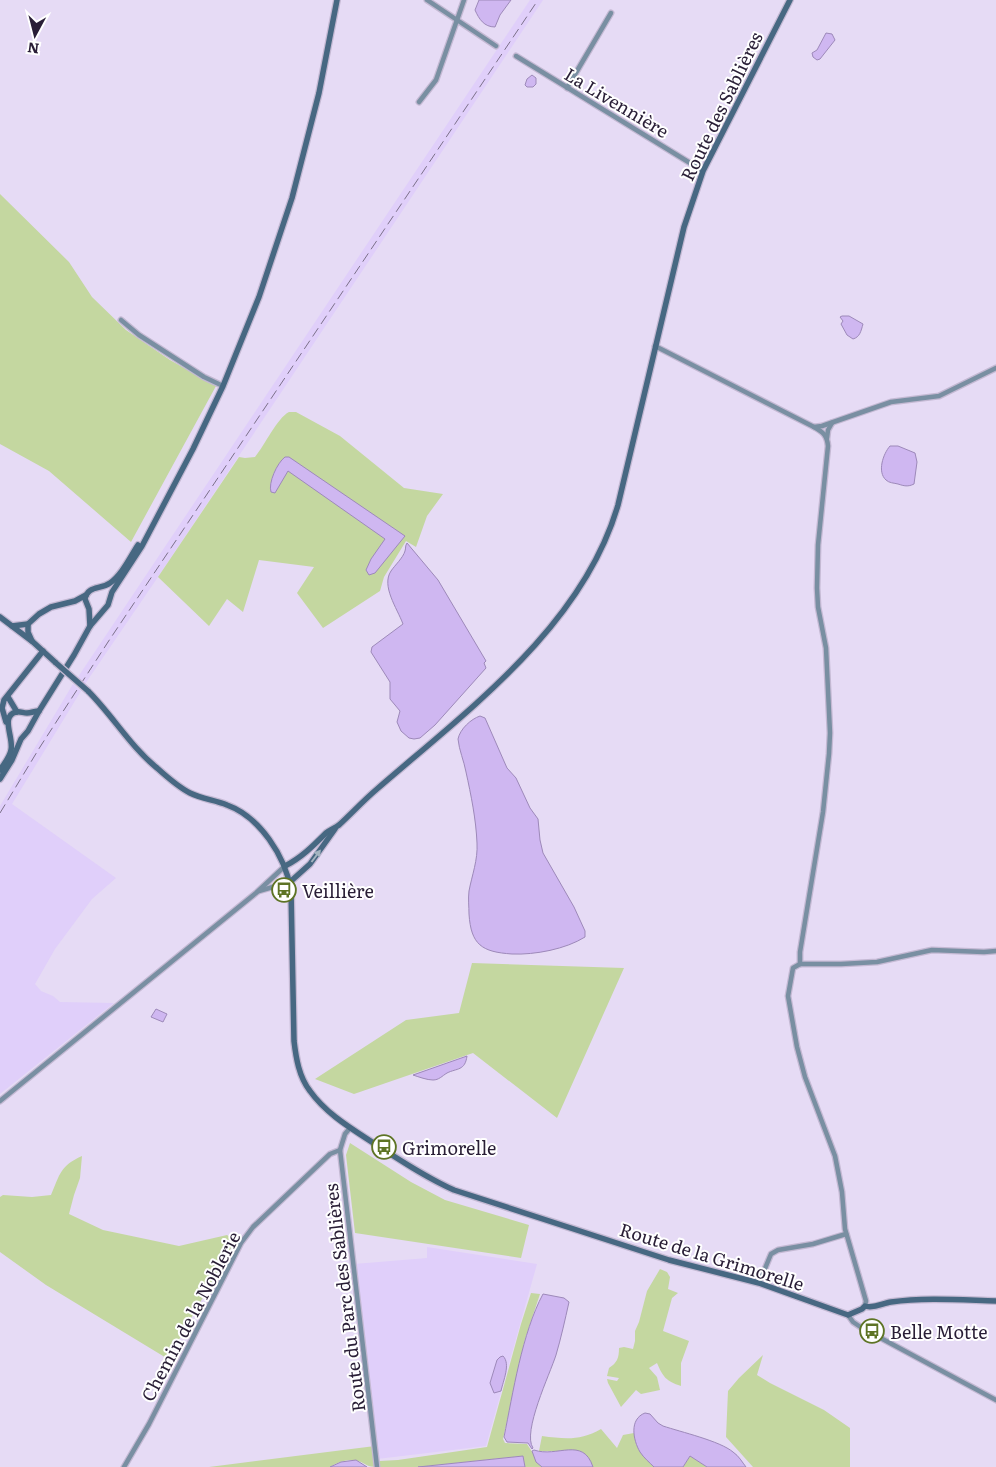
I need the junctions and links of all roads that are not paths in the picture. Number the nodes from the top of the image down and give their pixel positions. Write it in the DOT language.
graph roads {
  1 [pos="336,0"];
  2 [pos="426,0"];
  3 [pos="464,0"];
  4 [pos="790,0"];
  5 [pos="611,13"];
  6 [pos="457,21"];
  7 [pos="496,46"];
  8 [pos="516,56"];
  9 [pos="567,88"];
  10 [pos="419,102"];
  11 [pos="703,171"];
  12 [pos="121,320"];
  13 [pos="655,346"];
  14 [pos="996,368"];
  15 [pos="223,386"];
  16 [pos="832,423"];
  17 [pos="814,427"];
  18 [pos="828,438"];
  19 [pos="151,528"];
  20 [pos="99,588"];
  21 [pos="86,596"];
  22 [pos="109,598"];
  23 [pos="76,601"];
  24 [pos="88,607"];
  25 [pos="102,611"];
  26 [pos="0,617"];
  27 [pos="28,624"];
  28 [pos="12,626"];
  29 [pos="90,626"];
  30 [pos="32,642"];
  31 [pos="43,651"];
  32 [pos="8,697"];
  33 [pos="39,710"];
  34 [pos="17,712"];
  35 [pos="25,714"];
  36 [pos="6,722"];
  37 [pos="30,727"];
  38 [pos="10,733"];
  39 [pos="25,734"];
  40 [pos="0,770"];
  41 [pos="0,779"];
  42 [pos="338,825"];
  43 [pos="285,866"];
  44 [pos="290,882"];
  45 [pos="256,893"];
  46 [pos="996,951"];
  47 [pos="800,964"];
  48 [pos="0,1101"];
  49 [pos="350,1128"];
  50 [pos="340,1150"];
  51 [pos="846,1234"];
  52 [pos="759,1283"];
  53 [pos="996,1301"];
  54 [pos="865,1306"];
  55 [pos="848,1315"];
  56 [pos="996,1400"];
  57 [pos="124,1467"];
  58 [pos="378,1467"];
  1 -- 15 [label="street"];
  2 -- 6 [label="street"];
  3 -- 6 [label="street"];
  4 -- 11 [label="street, Route des Sablières"];
  5 -- 9 [label="street"];
  6 -- 7 [label="street"];
  6 -- 10 [label="street"];
  8 -- 9 [label="street, La Livennière"];
  9 -- 11 [label="street, La Livennière"];
  11 -- 13 [label="street, Route des Sablières"];
  12 -- 15 [label="street"];
  13 -- 17 [label="street"];
  13 -- 42 [label="street, Route des Sablières"];
  14 -- 16 [label="street"];
  15 -- 19 [label="street"];
  16 -- 17 [label="street"];
  16 -- 18 [label="street"];
  17 -- 18 [label="street"];
  18 -- 47 [label="street"];
  19 -- 20 [label="street"];
  19 -- 22 [label="street"];
  20 -- 21 [label="street"];
  20 -- 22 [label="street"];
  21 -- 23 [label="street"];
  21 -- 24 [label="street"];
  22 -- 25 [label="street"];
  23 -- 24 [label="street"];
  23 -- 27 [label="street"];
  24 -- 25 [label="street"];
  24 -- 29 [label="street"];
  25 -- 29 [label="street"];
  26 -- 28 [label="street, Route de la Grimorelle"];
  27 -- 28 [label="street"];
  27 -- 30 [label="street"];
  28 -- 30 [label="street, Route de la Grimorelle"];
  29 -- 33 [label="street"];
  30 -- 31 [label="street, Route de la Grimorelle"];
  31 -- 32 [label="street"];
  31 -- 43 [label="street, Route de la Grimorelle, bridge"];
  32 -- 34 [label="street"];
  32 -- 36 [label="street"];
  33 -- 35 [label="street"];
  33 -- 37 [label="street"];
  34 -- 35 [label="street"];
  34 -- 36 [label="street"];
  35 -- 37 [label="street"];
  36 -- 38 [label="street"];
  37 -- 39 [label="street"];
  38 -- 39 [label="street"];
  38 -- 40 [label="street"];
  39 -- 41 [label="street"];
  42 -- 43 [label="street"];
  44 -- 42 [label="street, one-way"];
  43 -- 44 [label="street, Route de la Grimorelle"];
  43 -- 45 [label="street"];
  44 -- 45 [label="street"];
  44 -- 49 [label="street, Route de la Grimorelle"];
  45 -- 48 [label="street"];
  46 -- 47 [label="street"];
  47 -- 51 [label="street"];
  49 -- 50 [label="street"];
  49 -- 52 [label="street, Route de la Grimorelle"];
  50 -- 57 [label="street, Chemin de la Noblerie"];
  50 -- 58 [label="street, Route du Parc des Sablières"];
  51 -- 52 [label="street"];
  51 -- 54 [label="street"];
  52 -- 55 [label="street, Route de la Grimorelle"];
  53 -- 54 [label="street"];
  54 -- 55 [label="street"];
  55 -- 56 [label="street"];
}
